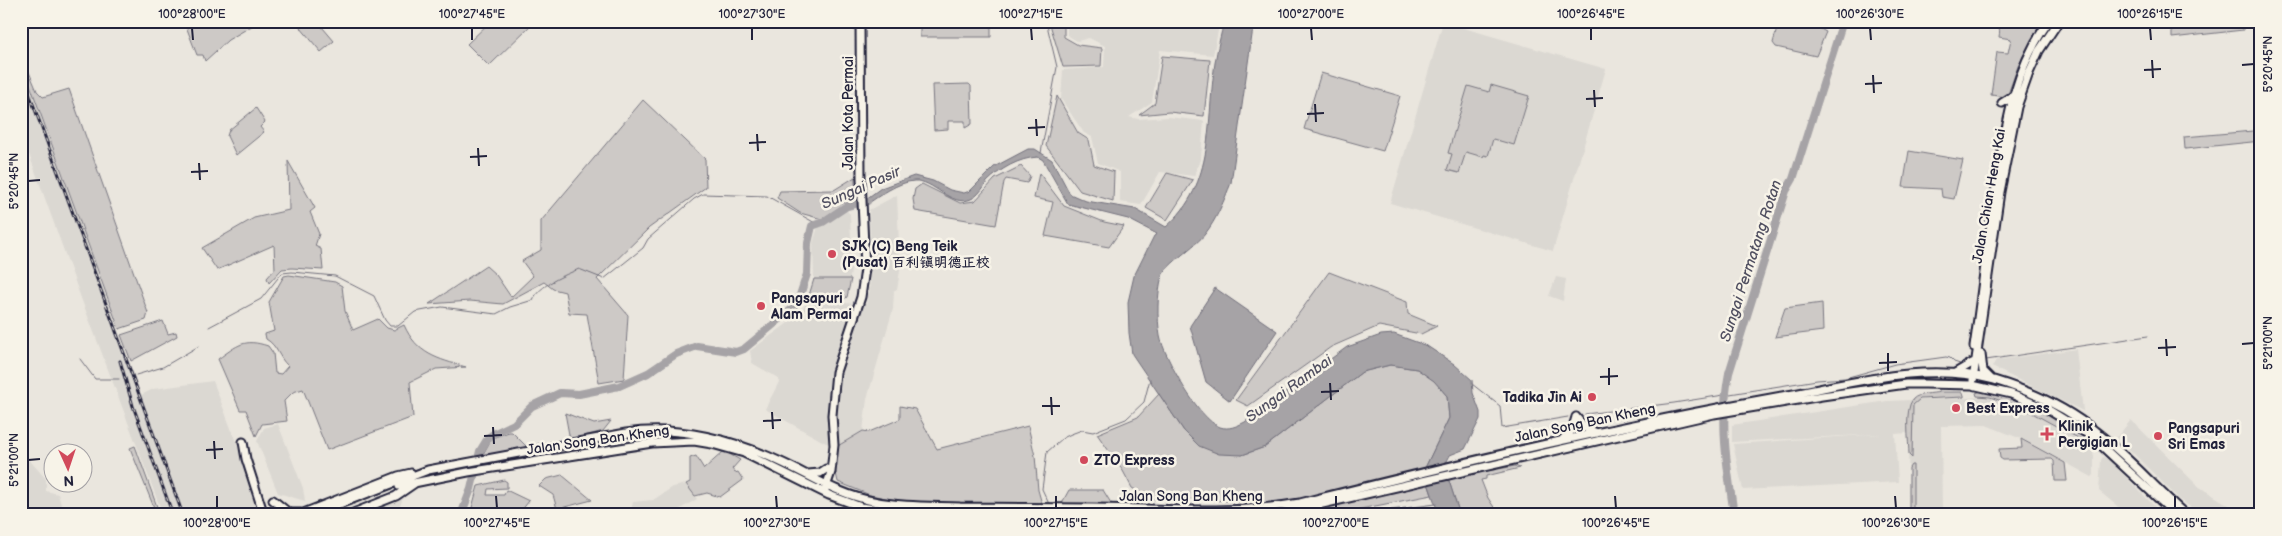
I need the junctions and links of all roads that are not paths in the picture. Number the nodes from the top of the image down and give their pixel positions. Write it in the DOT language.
graph roads {
  1 [pos="860,21"];
  2 [pos="2049,21"];
  3 [pos="2059,21"];
  4 [pos="2013,96"];
  5 [pos="2002,103"];
  6 [pos="2025,109"];
  7 [pos="2016,115"];
  8 [pos="1980,336"];
  9 [pos="1972,363"];
  10 [pos="1951,374"];
  11 [pos="1972,376"];
  12 [pos="1993,380"];
  13 [pos="1970,384"];
  14 [pos="1730,409"];
  15 [pos="1714,411"];
  16 [pos="1597,432"];
  17 [pos="626,433"];
  18 [pos="1561,440"];
  19 [pos="243,442"];
  20 [pos="572,455"];
  21 [pos="1459,469"];
  22 [pos="428,470"];
  23 [pos="829,471"];
  24 [pos="805,474"];
  25 [pos="1419,477"];
  26 [pos="419,480"];
  27 [pos="403,483"];
  28 [pos="823,488"];
  29 [pos="844,492"];
  30 [pos="273,500"];
  31 [pos="304,514"];
  32 [pos="264,515"];
  33 [pos="324,515"];
  34 [pos="348,515"];
  35 [pos="1048,515"];
  36 [pos="1275,515"];
  37 [pos="2176,515"];
  38 [pos="2186,515"];
  1 -- 23 [label="main road, Jalan Kota Permai"];
  2 -- 4 [label="main road, Jalan Chian Heng Kai"];
  3 -- 7 [label="main road, Jalan Chian Heng Kai"];
  4 -- 5 [label="main road"];
  4 -- 9 [label="main road, Jalan Chian Heng Kai"];
  6 -- 7 [label="main road"];
  7 -- 8 [label="main road, Jalan Chian Heng Kai"];
  8 -- 11 [label="main road, Jalan Chian Heng Kai"];
  8 -- 12 [label="main road"];
  9 -- 10 [label="main road"];
  9 -- 11 [label="main road, Jalan Chian Heng Kai"];
  10 -- 11 [label="main road, Jalan Song Ban Kheng"];
  10 -- 14 [label="main road, Jalan Song Ban Kheng"];
  11 -- 12 [label="main road, Jalan Song Ban Kheng"];
  11 -- 13 [label="main road, Jalan Chian Heng Kai"];
  12 -- 38 [label="main road, Jalan Song Ban Kheng"];
  13 -- 14 [label="main road, Jalan Song Ban Kheng"];
  13 -- 37 [label="main road, Jalan Song Ban Kheng"];
  14 -- 15 [label="main road, Jalan Song Ban Kheng"];
  15 -- 16 [label="main road, Jalan Song Ban Kheng"];
  15 -- 21 [label="main road, Jalan Song Ban Kheng"];
  16 -- 18 [label="main road, Jalan Song Ban Kheng"];
  16 -- 18 [label="main road"];
  17 -- 20 [label="main road"];
  17 -- 22 [label="main road, Jalan Song Ban Kheng"];
  17 -- 24 [label="main road, Jalan Song Ban Kheng"];
  18 -- 21 [label="main road, Jalan Song Ban Kheng"];
  19 -- 32 [label="main road"];
  20 -- 26 [label="main road, Jalan Song Ban Kheng"];
  20 -- 28 [label="main road, Jalan Song Ban Kheng"];
  21 -- 25 [label="main road, Jalan Song Ban Kheng"];
  22 -- 27 [label="main road, Jalan Song Ban Kheng"];
  22 -- 31 [label="main road"];
  23 -- 24 [label="main road"];
  23 -- 28 [label="main road, Jalan Kota Permai"];
  23 -- 29 [label="main road"];
  24 -- 28 [label="main road, Jalan Song Ban Kheng"];
  25 -- 29 [label="main road, Jalan Song Ban Kheng"];
  25 -- 36 [label="main road, Jalan Song Ban Kheng"];
  26 -- 27 [label="main road, Jalan Song Ban Kheng"];
  26 -- 34 [label="main road"];
  27 -- 31 [label="main road, Jalan Song Ban Kheng"];
  27 -- 33 [label="main road, Jalan Song Ban Kheng"];
  28 -- 29 [label="main road, Jalan Song Ban Kheng"];
  28 -- 35 [label="main road, Jalan Song Ban Kheng"];
  30 -- 31 [label="main road"];
}
